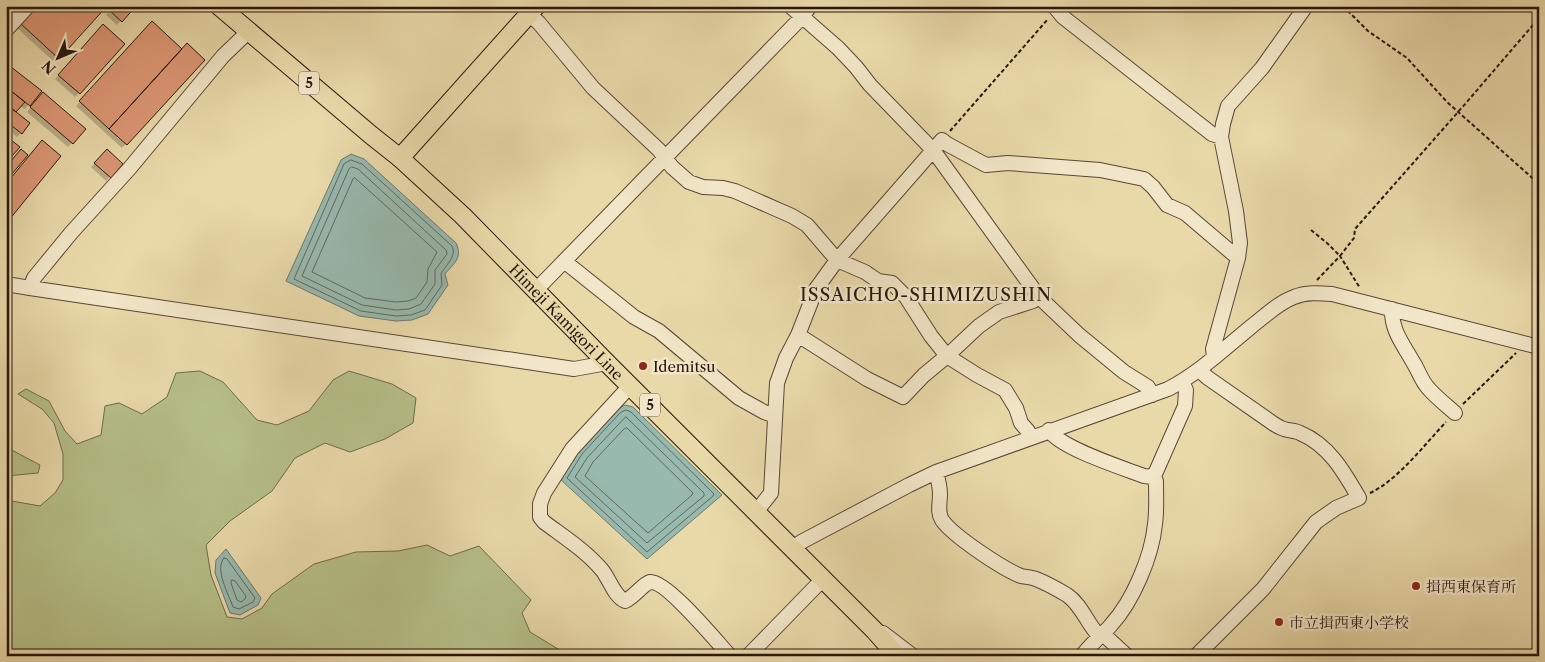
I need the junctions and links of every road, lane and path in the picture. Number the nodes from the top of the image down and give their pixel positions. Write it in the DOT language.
graph roads {
  1 [pos="28,6"];
  2 [pos="218,6"];
  3 [pos="790,6"];
  4 [pos="1306,6"];
  5 [pos="1343,6"];
  6 [pos="1055,8"];
  7 [pos="533,10"];
  8 [pos="806,12"];
  9 [pos="1539,18"];
  10 [pos="6,30"];
  11 [pos="248,32"];
  12 [pos="1457,112"];
  13 [pos="1221,137"];
  14 [pos="938,145"];
  15 [pos="665,157"];
  16 [pos="400,158"];
  17 [pos="1539,184"];
  18 [pos="1310,230"];
  19 [pos="1340,256"];
  20 [pos="1238,258"];
  21 [pos="837,260"];
  22 [pos="564,261"];
  23 [pos="6,284"];
  24 [pos="30,288"];
  25 [pos="536,290"];
  26 [pos="1311,293"];
  27 [pos="1039,297"];
  28 [pos="1367,302"];
  29 [pos="1392,308"];
  30 [pos="798,336"];
  31 [pos="1539,346"];
  32 [pos="948,356"];
  33 [pos="1214,357"];
  34 [pos="607,363"];
  35 [pos="1199,370"];
  36 [pos="1182,382"];
  37 [pos="630,386"];
  38 [pos="1152,395"];
  39 [pos="1455,413"];
  40 [pos="775,416"];
  41 [pos="1049,430"];
  42 [pos="1030,437"];
  43 [pos="936,472"];
  44 [pos="1152,476"];
  45 [pos="756,512"];
  46 [pos="792,548"];
  47 [pos="823,579"];
  48 [pos="875,631"];
  49 [pos="1101,635"];
  50 [pos="730,656"];
  51 [pos="748,656"];
  52 [pos="897,656"];
  53 [pos="913,656"];
  54 [pos="1082,656"];
  55 [pos="1127,656"];
  56 [pos="1196,656"];
  1 -- 10 [label="street"];
  2 -- 11 [label="main road, Himeji Kamigori Line / 5"];
  3 -- 8 [label="street"];
  4 -- 13 [label="street"];
  5 -- 12 [label="path"];
  6 -- 13 [label="street"];
  6 -- 14 [label="path"];
  7 -- 15 [label="street"];
  7 -- 16 [label="main road"];
  8 -- 14 [label="street"];
  8 -- 15 [label="street"];
  9 -- 12 [label="path"];
  11 -- 16 [label="main road, Himeji Kamigori Line / 5"];
  11 -- 24 [label="street"];
  12 -- 17 [label="path"];
  12 -- 19 [label="path"];
  13 -- 20 [label="street"];
  14 -- 20 [label="street"];
  14 -- 21 [label="street"];
  14 -- 27 [label="street"];
  15 -- 21 [label="street"];
  15 -- 22 [label="street"];
  16 -- 25 [label="main road, Himeji Kamigori Line / 5"];
  18 -- 19 [label="path"];
  19 -- 26 [label="path"];
  19 -- 28 [label="path"];
  20 -- 33 [label="street"];
  21 -- 30 [label="street"];
  21 -- 32 [label="street"];
  22 -- 25 [label="street"];
  22 -- 40 [label="street"];
  23 -- 24 [label="street"];
  24 -- 34 [label="street"];
  25 -- 34 [label="main road, Himeji Kamigori Line / 5"];
  26 -- 28 [label="street"];
  26 -- 33 [label="street"];
  27 -- 32 [label="street"];
  27 -- 38 [label="street"];
  28 -- 29 [label="street"];
  29 -- 31 [label="street"];
  29 -- 39 [label="street"];
  30 -- 32 [label="street"];
  30 -- 40 [label="street"];
  32 -- 42 [label="street"];
  33 -- 35 [label="street"];
  34 -- 37 [label="main road, Himeji Kamigori Line / 5"];
  35 -- 36 [label="street"];
  35 -- 56 [label="street"];
  36 -- 38 [label="street"];
  36 -- 44 [label="street"];
  37 -- 45 [label="main road, Himeji Kamigori Line / 5"];
  37 -- 50 [label="street"];
  38 -- 41 [label="street"];
  40 -- 45 [label="street"];
  41 -- 42 [label="street"];
  41 -- 44 [label="street"];
  42 -- 43 [label="street"];
  43 -- 46 [label="street"];
  43 -- 49 [label="street"];
  44 -- 49 [label="street"];
  45 -- 46 [label="main road, Himeji Kamigori Line / 5"];
  46 -- 47 [label="main road, Himeji Kamigori Line / 5"];
  47 -- 48 [label="main road, Himeji Kamigori Line / 5"];
  47 -- 51 [label="street"];
  48 -- 52 [label="main road, Himeji Kamigori Line / 5"];
  48 -- 53 [label="street"];
  49 -- 54 [label="street"];
  49 -- 55 [label="street"];
}
